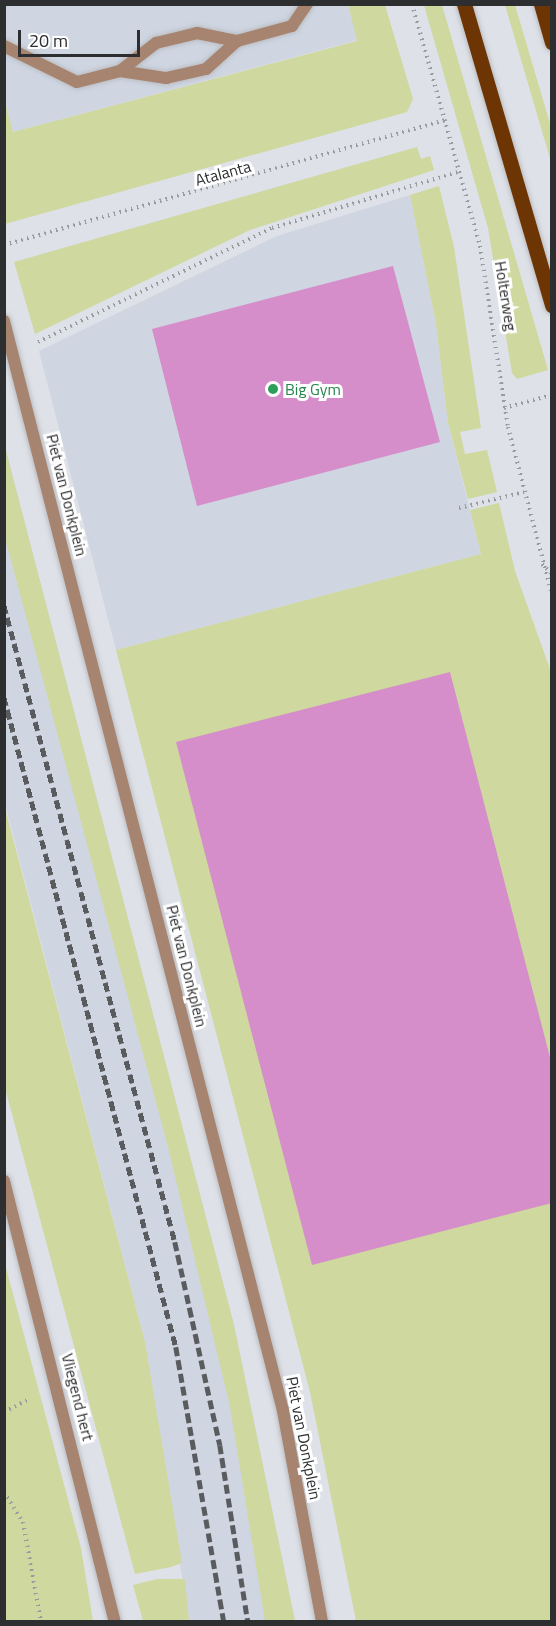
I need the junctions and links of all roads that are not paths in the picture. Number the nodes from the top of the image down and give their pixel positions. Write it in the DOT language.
graph roads {
  1 [pos="307,4"];
  2 [pos="464,4"];
  3 [pos="541,4"];
  4 [pos="237,41"];
  5 [pos="552,42"];
  6 [pos="4,46"];
  7 [pos="120,71"];
  8 [pos="552,305"];
  9 [pos="4,321"];
  10 [pos="4,1181"];
  11 [pos="115,1622"];
  12 [pos="322,1622"];
  1 -- 4 [label="street"];
  2 -- 8 [label="main road"];
  3 -- 5 [label="main road"];
  4 -- 7 [label="street"];
  4 -- 7 [label="street"];
  6 -- 7 [label="street"];
  9 -- 12 [label="street, Piet van Donkplein"];
  10 -- 11 [label="street, Vliegend hert"];
}
